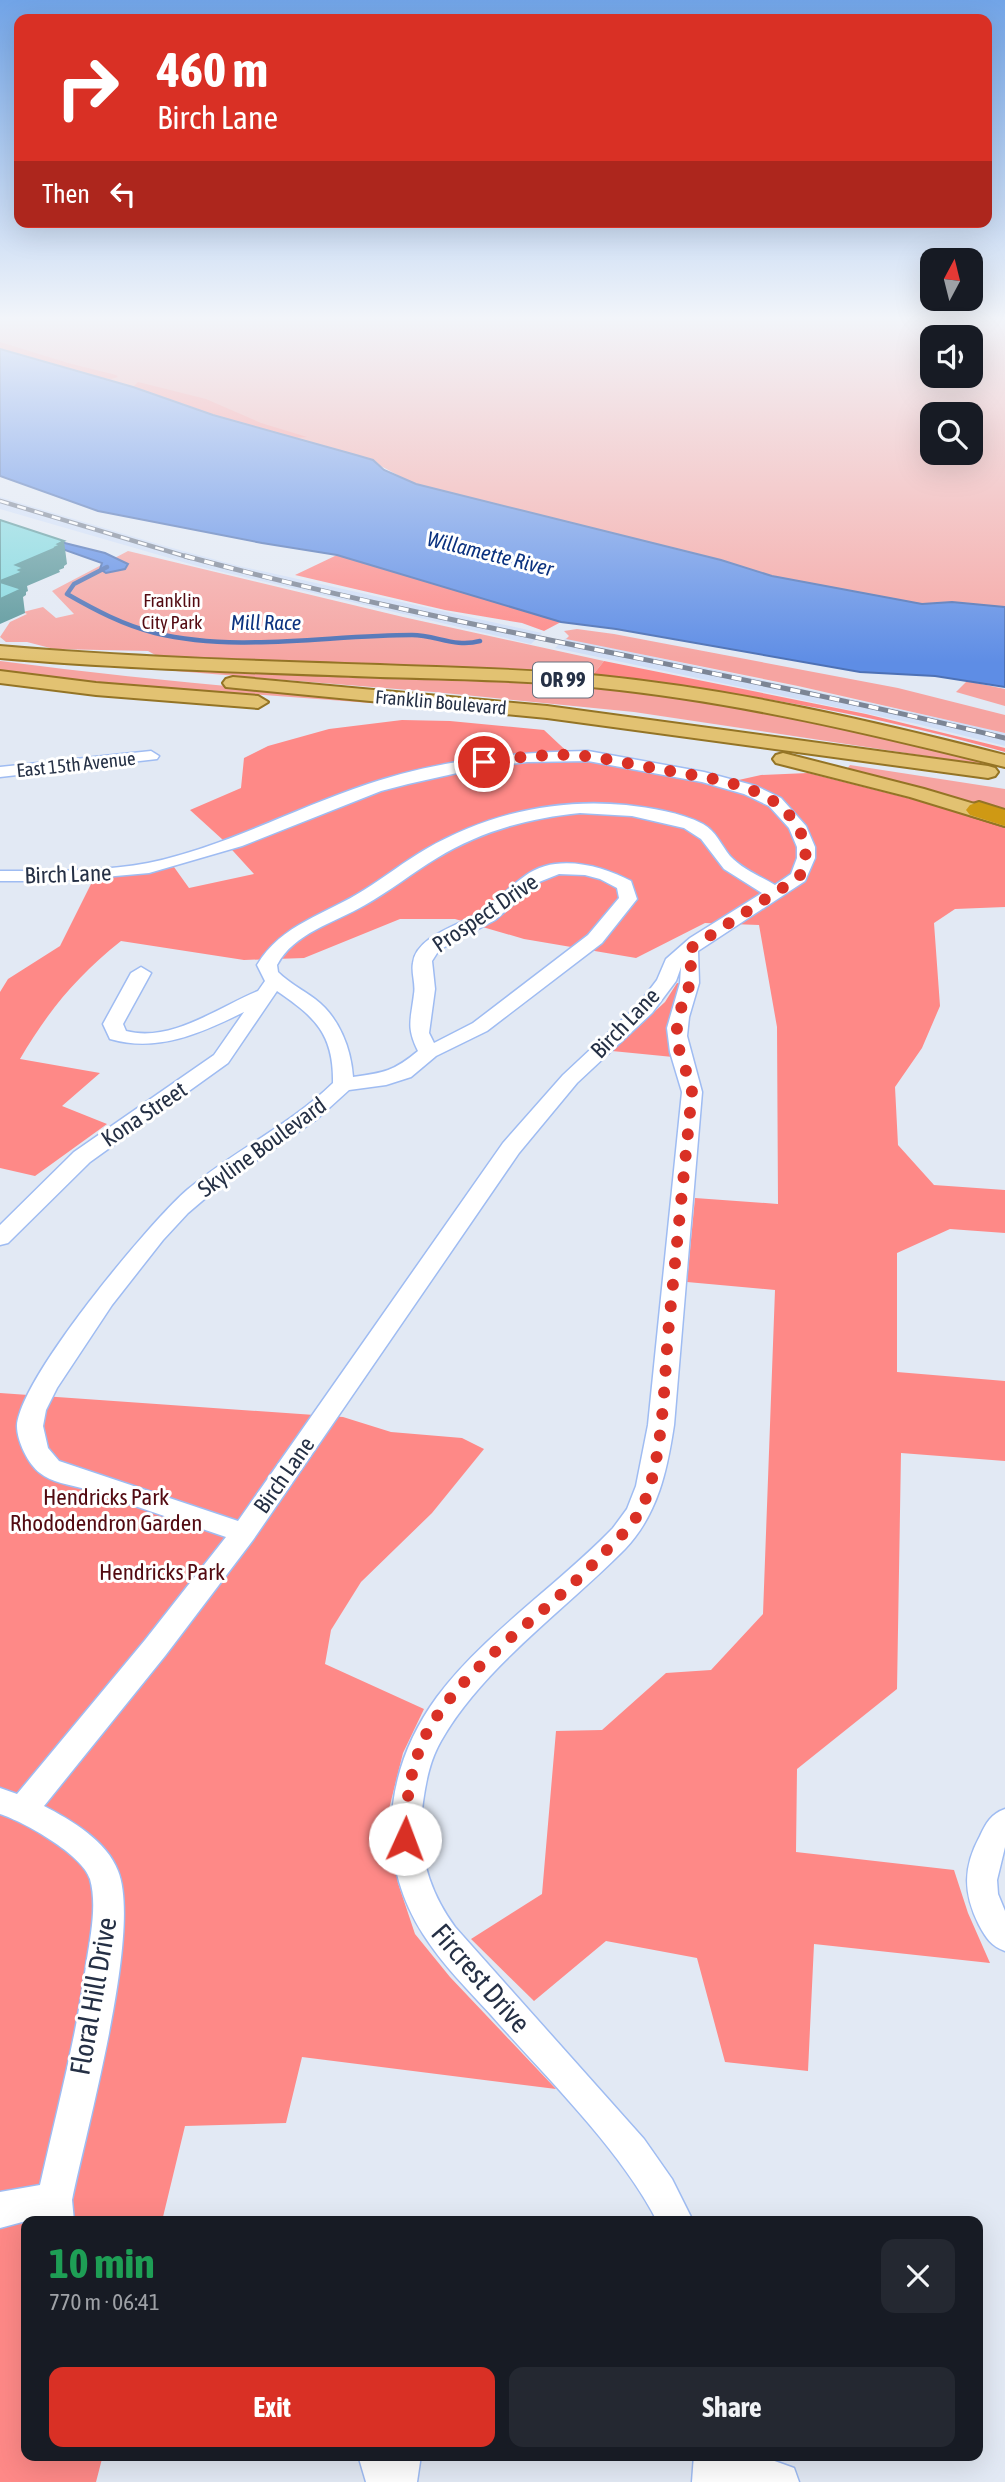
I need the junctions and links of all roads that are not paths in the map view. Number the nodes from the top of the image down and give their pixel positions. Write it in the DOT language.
graph roads {
  1 [pos="0,654"];
  2 [pos="0,677"];
  3 [pos="719,744"];
  4 [pos="151,756"];
  5 [pos="851,758"];
  6 [pos="1005,761"];
  7 [pos="0,772"];
  8 [pos="1005,775"];
  9 [pos="1005,785"];
  10 [pos="979,810"];
  11 [pos="1005,819"];
  12 [pos="0,876"];
  13 [pos="774,891"];
  14 [pos="688,950"];
  15 [pos="141,974"];
  16 [pos="270,988"];
  17 [pos="429,1052"];
  18 [pos="342,1085"];
  19 [pos="0,1238"];
  20 [pos="244,1533"];
  21 [pos="11,1805"];
  22 [pos="1005,1822"];
  23 [pos="1005,1937"];
  24 [pos="0,2210"];
  25 [pos="55,2210"];
  26 [pos="673,2216"];
  27 [pos="379,2461"];
  28 [pos="401,2461"];
  29 [pos="713,2461"];
  30 [pos="727,2461"];
  31 [pos="385,2482"];
  32 [pos="398,2482"];
  33 [pos="712,2482"];
  34 [pos="780,2482"];
  1 -- 5 [label="main road, Franklin Boulevard"];
  1 -- 6 [label="main road, OR 99"];
  2 -- 3 [label="main road, Franklin Boulevard / OR 99"];
  3 -- 5 [label="main road, Franklin Boulevard"];
  3 -- 10 [label="main road"];
  4 -- 7 [label="street, East 15th Avenue"];
  5 -- 8 [label="main road, Franklin Boulevard"];
  5 -- 9 [label="main road, Franklin Boulevard"];
  10 -- 11 [label="highway"];
  12 -- 13 [label="street, Birch Lane"];
  13 -- 14 [label="street, Birch Lane"];
  13 -- 16 [label="street"];
  14 -- 20 [label="street, Birch Lane"];
  14 -- 26 [label="street, Fircrest Drive"];
  15 -- 16 [label="street"];
  16 -- 18 [label="street, Skyline Boulevard"];
  16 -- 19 [label="street, Kona Street"];
  17 -- 17 [label="street, Prospect Drive"];
  17 -- 18 [label="street, Prospect Drive"];
  18 -- 20 [label="street, Skyline Boulevard"];
  20 -- 21 [label="street, Birch Lane"];
  21 -- 25 [label="street, Floral Hill Drive"];
  22 -- 23 [label="street"];
  24 -- 25 [label="street"];
  27 -- 31 [label="street"];
  28 -- 32 [label="street"];
  29 -- 33 [label="street"];
  30 -- 34 [label="street"];
}
